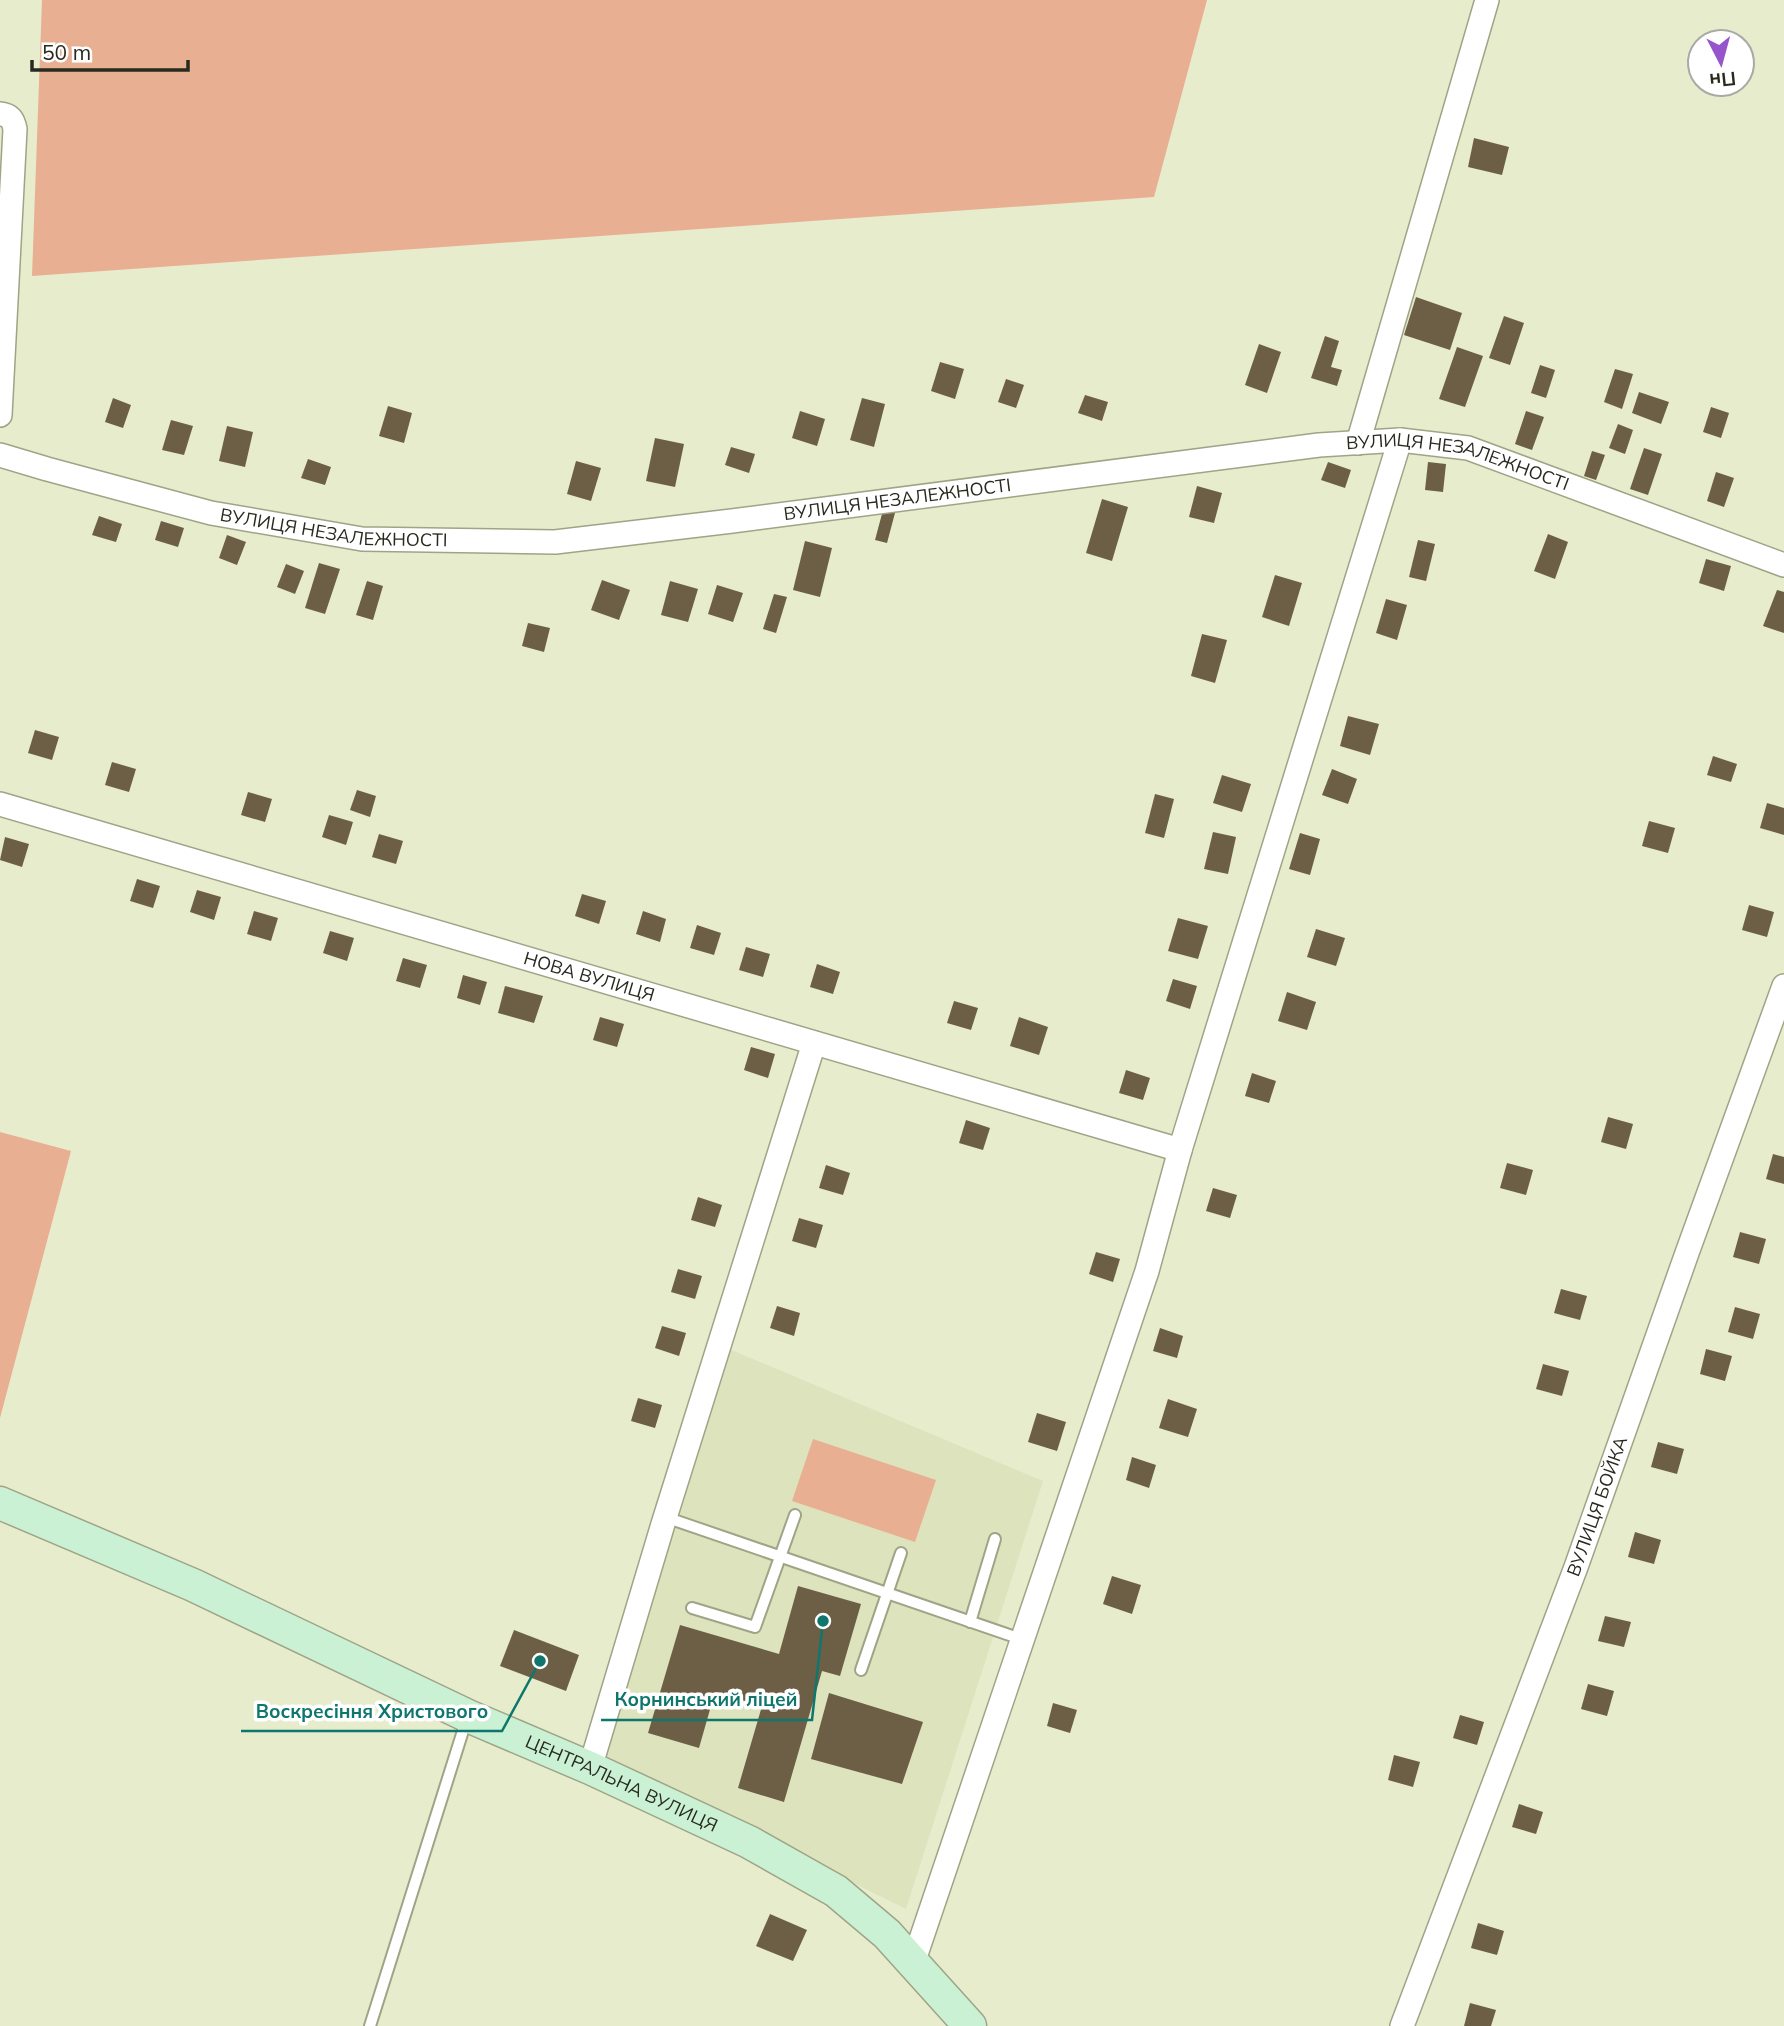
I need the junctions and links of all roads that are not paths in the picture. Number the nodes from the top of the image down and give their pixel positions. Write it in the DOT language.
graph roads {
  1 [pos="1487,0"];
  2 [pos="0,114"];
  3 [pos="0,415"];
  4 [pos="1401,440"];
  5 [pos="1358,443"];
  6 [pos="0,455"];
  7 [pos="1784,565"];
  8 [pos="0,804"];
  9 [pos="1784,986"];
  10 [pos="814,1043"];
  11 [pos="1180,1150"];
  12 [pos="0,1503"];
  13 [pos="795,1515"];
  14 [pos="665,1517"];
  15 [pos="995,1539"];
  16 [pos="901,1553"];
  17 [pos="782,1557"];
  18 [pos="888,1593"];
  19 [pos="692,1608"];
  20 [pos="970,1622"];
  21 [pos="1021,1639"];
  22 [pos="860,1670"];
  23 [pos="468,1716"];
  24 [pos="590,1768"];
  25 [pos="913,1962"];
  26 [pos="370,2026"];
  27 [pos="970,2026"];
  28 [pos="1402,2026"];
  1 -- 5 [label="street"];
  2 -- 3 [label="street"];
  4 -- 5 [label="street, ВУЛИЦЯ НЕЗАЛЕЖНОСТІ"];
  4 -- 7 [label="street, ВУЛИЦЯ НЕЗАЛЕЖНОСТІ"];
  4 -- 11 [label="street"];
  5 -- 6 [label="street, ВУЛИЦЯ НЕЗАЛЕЖНОСТІ"];
  8 -- 10 [label="street, НОВА ВУЛИЦЯ"];
  9 -- 28 [label="street, ВУЛИЦЯ БОЙКА"];
  10 -- 11 [label="street, НОВА ВУЛИЦЯ"];
  10 -- 14 [label="street"];
  11 -- 21 [label="street"];
  12 -- 23 [label="street, ЦЕНТРАЛЬНА ВУЛИЦЯ"];
  13 -- 17 [label="lane"];
  14 -- 17 [label="lane"];
  14 -- 24 [label="street"];
  15 -- 20 [label="lane"];
  16 -- 18 [label="lane"];
  17 -- 18 [label="lane"];
  17 -- 19 [label="lane"];
  18 -- 20 [label="lane"];
  18 -- 22 [label="lane"];
  20 -- 21 [label="lane"];
  21 -- 25 [label="street"];
  23 -- 24 [label="street, ЦЕНТРАЛЬНА ВУЛИЦЯ"];
  23 -- 26 [label="lane"];
  24 -- 25 [label="street, ЦЕНТРАЛЬНА ВУЛИЦЯ"];
  25 -- 27 [label="street, ЦЕНТРАЛЬНА ВУЛИЦЯ"];
}
